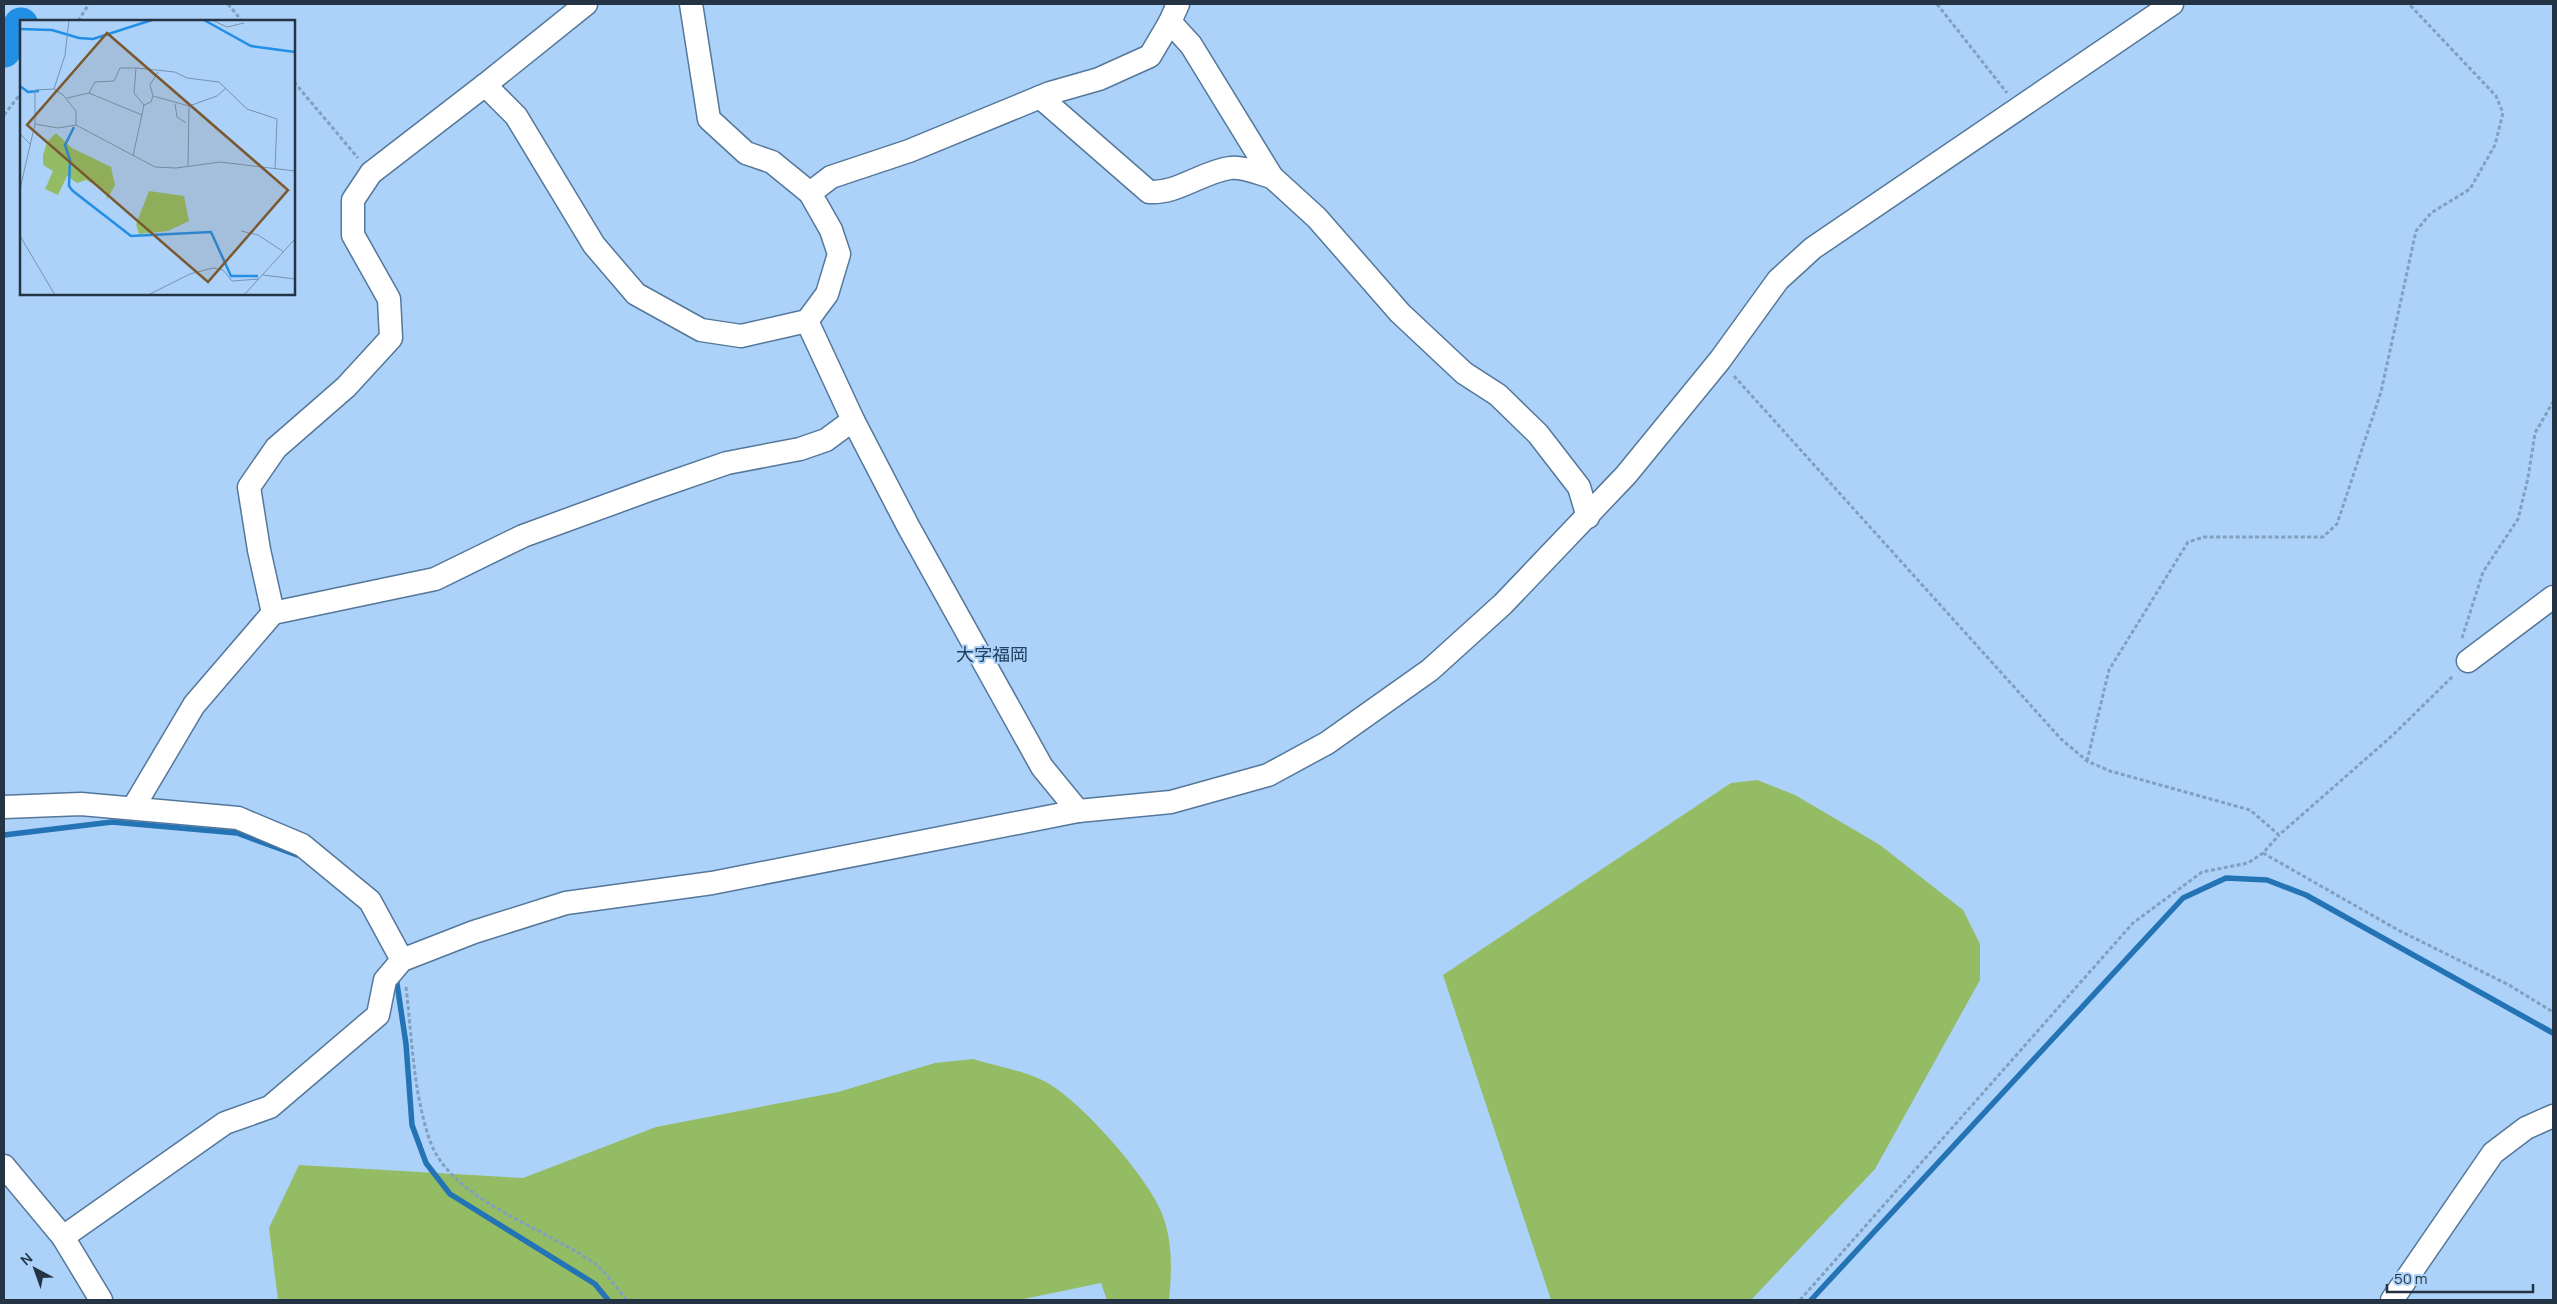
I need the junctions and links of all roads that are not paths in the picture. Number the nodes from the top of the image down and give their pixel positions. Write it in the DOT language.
graph roads {
  1 [pos="586,4"];
  2 [pos="691,4"];
  3 [pos="2172,4"];
  4 [pos="1174,13"];
  5 [pos="485,85"];
  6 [pos="1040,97"];
  7 [pos="1272,177"];
  8 [pos="810,193"];
  9 [pos="807,321"];
  10 [pos="853,420"];
  11 [pos="1588,517"];
  12 [pos="2553,597"];
  13 [pos="273,613"];
  14 [pos="2468,661"];
  15 [pos="4,807"];
  16 [pos="133,808"];
  17 [pos="1078,811"];
  18 [pos="402,960"];
  19 [pos="2553,1116"];
  20 [pos="4,1166"];
  21 [pos="63,1238"];
  22 [pos="101,1300"];
  23 [pos="2392,1300"];
  1 -- 5 [label="street"];
  2 -- 8 [label="street"];
  3 -- 11 [label="street"];
  4 -- 6 [label="street"];
  4 -- 7 [label="street"];
  5 -- 9 [label="street"];
  5 -- 13 [label="street"];
  6 -- 7 [label="street"];
  6 -- 8 [label="street"];
  7 -- 11 [label="street"];
  8 -- 9 [label="street"];
  9 -- 10 [label="street"];
  10 -- 13 [label="street"];
  10 -- 17 [label="street"];
  11 -- 17 [label="street"];
  12 -- 14 [label="street"];
  13 -- 16 [label="street"];
  15 -- 16 [label="street"];
  16 -- 18 [label="street"];
  17 -- 18 [label="street"];
  18 -- 21 [label="street"];
  19 -- 23 [label="street"];
  20 -- 21 [label="street"];
  21 -- 22 [label="street"];
}
